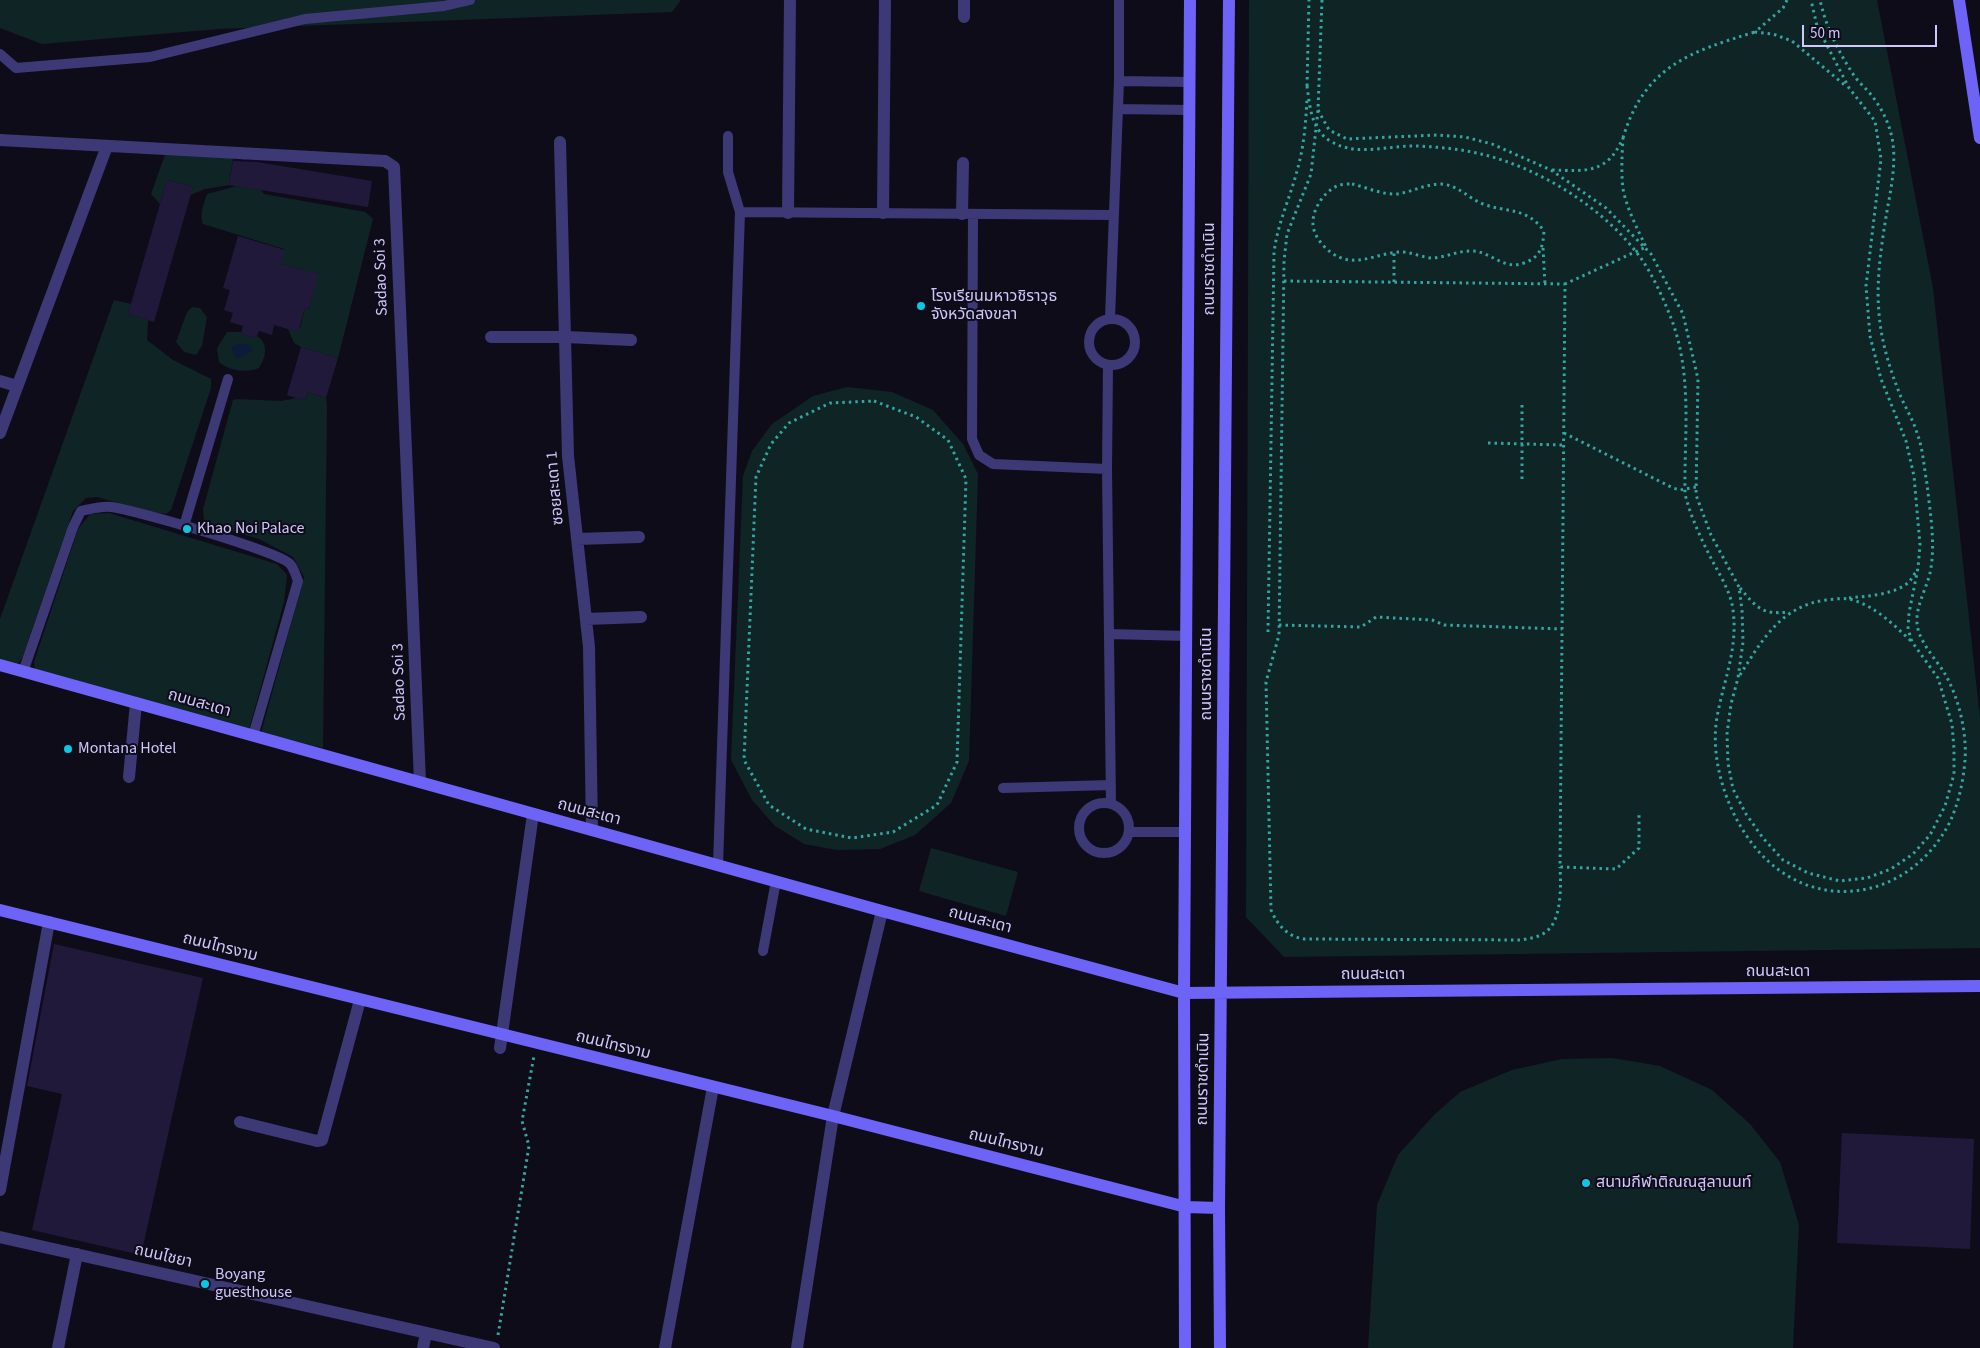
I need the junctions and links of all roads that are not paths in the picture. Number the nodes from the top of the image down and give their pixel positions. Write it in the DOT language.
graph roads {
  1 [pos="470,0"];
  2 [pos="790,0"];
  3 [pos="885,0"];
  4 [pos="964,0"];
  5 [pos="1119,0"];
  6 [pos="1190,0"];
  7 [pos="1229,0"];
  8 [pos="1959,0"];
  9 [pos="964,17"];
  10 [pos="0,54"];
  11 [pos="1119,81"];
  12 [pos="1189,82"];
  13 [pos="1118,109"];
  14 [pos="1190,110"];
  15 [pos="728,136"];
  16 [pos="1980,138"];
  17 [pos="0,140"];
  18 [pos="560,142"];
  19 [pos="107,146"];
  20 [pos="963,163"];
  21 [pos="740,212"];
  22 [pos="788,213"];
  23 [pos="883,213"];
  24 [pos="967,214"];
  25 [pos="1114,215"];
  26 [pos="1110,318"];
  27 [pos="491,336"];
  28 [pos="566,337"];
  29 [pos="631,340"];
  30 [pos="1108,365"];
  31 [pos="228,379"];
  32 [pos="0,381"];
  33 [pos="17,386"];
  34 [pos="0,433"];
  35 [pos="1107,468"];
  36 [pos="184,526"];
  37 [pos="639,537"];
  38 [pos="577,539"];
  39 [pos="641,617"];
  40 [pos="586,619"];
  41 [pos="1109,634"];
  42 [pos="1186,636"];
  43 [pos="0,666"];
  44 [pos="23,672"];
  45 [pos="136,703"];
  46 [pos="253,736"];
  47 [pos="129,778"];
  48 [pos="420,782"];
  49 [pos="1111,785"];
  50 [pos="1002,788"];
  51 [pos="1111,804"];
  52 [pos="533,814"];
  53 [pos="592,830"];
  54 [pos="1129,832"];
  55 [pos="1186,832"];
  56 [pos="718,865"];
  57 [pos="776,881"];
  58 [pos="0,910"];
  59 [pos="882,911"];
  60 [pos="49,922"];
  61 [pos="762,951"];
  62 [pos="1980,986"];
  63 [pos="1221,992"];
  64 [pos="1184,993"];
  65 [pos="360,1000"];
  66 [pos="502,1034"];
  67 [pos="500,1048"];
  68 [pos="713,1087"];
  69 [pos="833,1116"];
  70 [pos="240,1122"];
  71 [pos="0,1190"];
  72 [pos="1186,1207"];
  73 [pos="1219,1208"];
  74 [pos="0,1237"];
  75 [pos="77,1254"];
  76 [pos="426,1332"];
  77 [pos="496,1343"];
  78 [pos="58,1348"];
  79 [pos="423,1348"];
  80 [pos="665,1348"];
  81 [pos="797,1348"];
  82 [pos="1185,1348"];
  83 [pos="1220,1348"];
  1 -- 10 [label="lane"];
  2 -- 22 [label="street"];
  3 -- 23 [label="street"];
  4 -- 9 [label="street"];
  5 -- 11 [label="lane"];
  6 -- 12 [label="street, ถนนราชดำเนิน"];
  7 -- 63 [label="street, ถนนราชดำเนิน"];
  8 -- 16 [label="street"];
  11 -- 12 [label="lane"];
  11 -- 13 [label="lane"];
  12 -- 14 [label="street, ถนนราชดำเนิน"];
  13 -- 14 [label="lane"];
  13 -- 25 [label="lane"];
  14 -- 42 [label="street, ถนนราชดำเนิน"];
  15 -- 21 [label="lane"];
  17 -- 19 [label="street, Sadao Soi 3"];
  18 -- 28 [label="street, ซอยสะเดา 1"];
  19 -- 33 [label="street"];
  19 -- 48 [label="street, Sadao Soi 3"];
  20 -- 24 [label="street"];
  21 -- 22 [label="lane"];
  21 -- 56 [label="lane"];
  22 -- 23 [label="lane"];
  23 -- 24 [label="lane"];
  24 -- 25 [label="lane"];
  24 -- 35 [label="lane"];
  25 -- 26 [label="lane"];
  26 -- 30 [label="lane"];
  26 -- 30 [label="lane"];
  27 -- 28 [label="street"];
  28 -- 29 [label="street"];
  28 -- 38 [label="street, ซอยสะเดา 1"];
  30 -- 35 [label="lane"];
  31 -- 36 [label="lane"];
  32 -- 33 [label="street"];
  33 -- 34 [label="street"];
  35 -- 41 [label="lane"];
  36 -- 44 [label="lane"];
  36 -- 46 [label="lane"];
  37 -- 38 [label="street"];
  38 -- 40 [label="street, ซอยสะเดา 1"];
  39 -- 40 [label="street"];
  40 -- 53 [label="street, ซอยสะเดา 1"];
  41 -- 42 [label="lane"];
  41 -- 49 [label="lane"];
  42 -- 55 [label="street, ถนนราชดำเนิน"];
  43 -- 44 [label="street, ถนนสะเดา"];
  44 -- 45 [label="street, ถนนสะเดา"];
  45 -- 46 [label="street, ถนนสะเดา"];
  45 -- 47 [label="street"];
  46 -- 48 [label="street, ถนนสะเดา"];
  48 -- 52 [label="street, ถนนสะเดา"];
  49 -- 50 [label="lane"];
  49 -- 51 [label="lane"];
  51 -- 54 [label="lane"];
  51 -- 54 [label="lane"];
  52 -- 53 [label="street, ถนนสะเดา"];
  52 -- 66 [label="street"];
  53 -- 56 [label="street, ถนนสะเดา"];
  54 -- 55 [label="lane"];
  55 -- 64 [label="street, ถนนราชดำเนิน"];
  56 -- 57 [label="street, ถนนสะเดา"];
  57 -- 59 [label="street, ถนนสะเดา"];
  57 -- 61 [label="lane"];
  58 -- 60 [label="street, ถนนไทรงาม"];
  59 -- 64 [label="street, ถนนสะเดา"];
  59 -- 69 [label="street"];
  60 -- 65 [label="street, ถนนไทรงาม"];
  60 -- 71 [label="street"];
  62 -- 63 [label="street, ถนนสะเดา"];
  63 -- 64 [label="street, ถนนสะเดา"];
  63 -- 73 [label="street, ถนนราชดำเนิน"];
  64 -- 72 [label="street, ถนนราชดำเนิน"];
  65 -- 66 [label="street, ถนนไทรงาม"];
  65 -- 70 [label="street"];
  66 -- 67 [label="street"];
  66 -- 68 [label="street, ถนนไทรงาม"];
  68 -- 69 [label="street, ถนนไทรงาม"];
  68 -- 80 [label="street"];
  69 -- 72 [label="street, ถนนไทรงาม"];
  69 -- 81 [label="street"];
  72 -- 73 [label="street, ถนนไทรงาม"];
  72 -- 82 [label="street, ถนนราชดำเนิน"];
  73 -- 83 [label="street, ถนนราชดำเนิน"];
  74 -- 75 [label="street, ถนนไชยา"];
  75 -- 76 [label="street, ถนนไชยา"];
  75 -- 78 [label="street"];
  76 -- 77 [label="street, ถนนไชยา"];
  76 -- 79 [label="street"];
}
